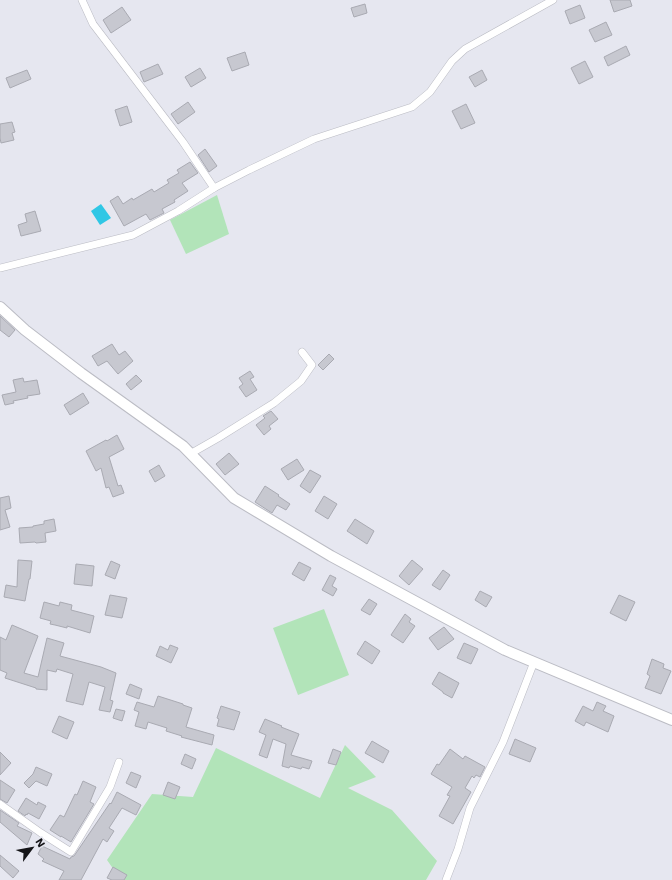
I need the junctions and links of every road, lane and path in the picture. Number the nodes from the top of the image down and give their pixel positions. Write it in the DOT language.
graph roads {
  1 [pos="82,0"];
  2 [pos="553,0"];
  3 [pos="214,188"];
  4 [pos="0,268"];
  5 [pos="0,307"];
  6 [pos="302,352"];
  7 [pos="190,454"];
  8 [pos="534,662"];
  9 [pos="672,720"];
  10 [pos="119,762"];
  11 [pos="0,804"];
  12 [pos="446,880"];
  1 -- 3 [label="street"];
  2 -- 3 [label="street"];
  3 -- 4 [label="street"];
  5 -- 7 [label="street"];
  6 -- 7 [label="street"];
  7 -- 8 [label="street"];
  8 -- 9 [label="street"];
  8 -- 12 [label="street"];
  10 -- 11 [label="street"];
}
